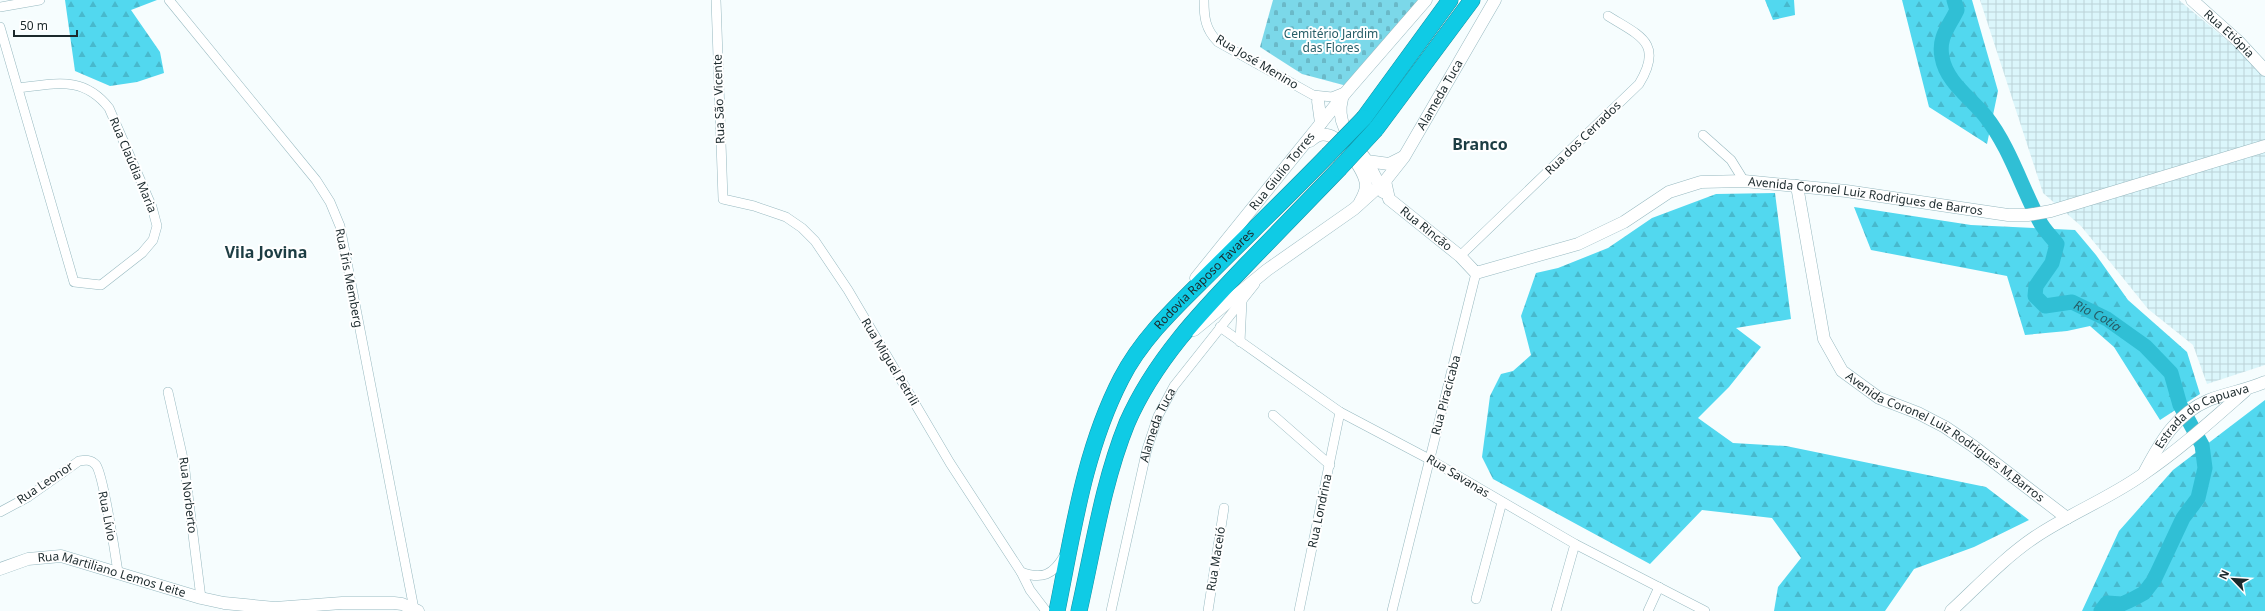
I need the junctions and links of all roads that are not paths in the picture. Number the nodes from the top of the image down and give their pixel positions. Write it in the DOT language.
graph roads {
  1 [pos="40,0"];
  2 [pos="169,0"];
  3 [pos="716,0"];
  4 [pos="1204,0"];
  5 [pos="1426,0"];
  6 [pos="1450,0"];
  7 [pos="1472,0"];
  8 [pos="1495,0"];
  9 [pos="2192,0"];
  10 [pos="0,8"];
  11 [pos="1608,16"];
  12 [pos="0,27"];
  13 [pos="2265,70"];
  14 [pos="18,88"];
  15 [pos="1345,95"];
  16 [pos="1315,98"];
  17 [pos="1329,114"];
  18 [pos="1321,123"];
  19 [pos="1344,129"];
  20 [pos="1703,134"];
  21 [pos="1305,144"];
  22 [pos="2265,146"];
  23 [pos="1404,157"];
  24 [pos="1367,161"];
  25 [pos="1744,181"];
  26 [pos="1382,184"];
  27 [pos="1797,186"];
  28 [pos="1367,198"];
  29 [pos="723,199"];
  30 [pos="1389,199"];
  31 [pos="1354,210"];
  32 [pos="1460,256"];
  33 [pos="1267,270"];
  34 [pos="1476,273"];
  35 [pos="1243,299"];
  36 [pos="1159,323"];
  37 [pos="1220,327"];
  38 [pos="1240,342"];
  39 [pos="1159,364"];
  40 [pos="2265,382"];
  41 [pos="2245,391"];
  42 [pos="168,392"];
  43 [pos="1340,412"];
  44 [pos="1274,415"];
  45 [pos="1429,459"];
  46 [pos="92,461"];
  47 [pos="1330,465"];
  48 [pos="2142,475"];
  49 [pos="1502,502"];
  50 [pos="1224,508"];
  51 [pos="0,512"];
  52 [pos="2067,518"];
  53 [pos="1071,543"];
  54 [pos="1575,544"];
  55 [pos="0,569"];
  56 [pos="118,572"];
  57 [pos="1021,572"];
  58 [pos="1658,588"];
  59 [pos="200,598"];
  60 [pos="1476,599"];
  61 [pos="224,603"];
  62 [pos="275,610"];
  63 [pos="416,610"];
  64 [pos="236,611"];
  65 [pos="1046,611"];
  66 [pos="1057,611"];
  67 [pos="1079,611"];
  68 [pos="1112,611"];
  69 [pos="1208,611"];
  70 [pos="1299,611"];
  71 [pos="1392,611"];
  72 [pos="1556,611"];
  73 [pos="1648,611"];
  74 [pos="1705,611"];
  75 [pos="1951,611"];
  1 -- 10 [label="street"];
  2 -- 63 [label="street, Rua Íris Memberg"];
  3 -- 29 [label="street, Rua São Vicente"];
  4 -- 16 [label="street, Rua José Menino"];
  5 -- 15 [label="street, Rua Giulio Torres"];
  6 -- 36 [label="highway, Rodovia Raposo Tavares, bridge"];
  7 -- 39 [label="highway, Rodovia Raposo Tavares, bridge"];
  8 -- 23 [label="street, Alameda Tuca"];
  9 -- 13 [label="street, Rua Etiópia"];
  11 -- 32 [label="street, Rua dos Cerrados"];
  12 -- 14 [label="street, Rua Claúdia Maria"];
  14 -- 14 [label="street, Rua Claúdia Maria"];
  15 -- 16 [label="street, Rua José Menino"];
  15 -- 17 [label="street, Rua Giulio Torres"];
  15 -- 19 [label="street"];
  16 -- 17 [label="street, Rua José Menino"];
  16 -- 18 [label="street"];
  17 -- 18 [label="street, Rua Giulio Torres"];
  17 -- 19 [label="street"];
  18 -- 21 [label="street, Rua Giulio Torres"];
  19 -- 24 [label="street"];
  20 -- 25 [label="street"];
  21 -- 31 [label="street"];
  21 -- 36 [label="street, Rua Giulio Torres"];
  22 -- 27 [label="street, Avenida Coronel Luiz Rodrigues de Barros"];
  23 -- 24 [label="street"];
  23 -- 26 [label="street, Alameda Tuca"];
  24 -- 26 [label="street"];
  25 -- 27 [label="street, Avenida Coronel Luiz Rodrigues de Barros"];
  25 -- 34 [label="street, Avenida Coronel Luiz Rodrigues de Barros"];
  26 -- 28 [label="street, Alameda Tuca"];
  26 -- 30 [label="street"];
  27 -- 52 [label="street, Avenida Coronel Luiz Rodrigues M,Barros"];
  28 -- 30 [label="street"];
  28 -- 31 [label="street, Alameda Tuca"];
  29 -- 57 [label="street, Rua Miguel Petrili"];
  30 -- 32 [label="street, Rua Rincão"];
  31 -- 33 [label="street, Alameda Tuca"];
  32 -- 34 [label="street, Rua Rincão"];
  33 -- 35 [label="street, Alameda Tuca"];
  33 -- 39 [label="street, Alameda Tuca"];
  34 -- 45 [label="street, Rua Piracicaba"];
  35 -- 37 [label="street, Alameda Tuca"];
  35 -- 38 [label="street"];
  36 -- 53 [label="highway, Rodovia Raposo Tavares"];
  37 -- 38 [label="street, Rua Savanas"];
  37 -- 68 [label="street, Alameda Tuca"];
  38 -- 43 [label="street, Rua Savanas"];
  39 -- 67 [label="highway, Rodovia Raposo Tavares"];
  40 -- 41 [label="street"];
  41 -- 48 [label="street, Estrada do Capuava"];
  41 -- 48 [label="street, Estrada do Capuava"];
  42 -- 59 [label="street, Rua Norberto"];
  43 -- 45 [label="street, Rua Savanas"];
  43 -- 47 [label="street, Rua Londrina"];
  44 -- 47 [label="street"];
  45 -- 49 [label="street, Rua Savanas"];
  45 -- 71 [label="street, Rua Piracicaba"];
  46 -- 51 [label="street, Rua Leonor"];
  46 -- 56 [label="street, Rua Lívio"];
  47 -- 70 [label="street, Rua Londrina"];
  48 -- 52 [label="street, Estrada do Capuava"];
  49 -- 54 [label="street, Rua Savanas"];
  49 -- 60 [label="street"];
  50 -- 69 [label="street, Rua Maceió"];
  52 -- 75 [label="street, Estrada do Capuava"];
  53 -- 57 [label="street"];
  53 -- 66 [label="highway, Rodovia Raposo Tavares"];
  54 -- 58 [label="street, Rua Savanas"];
  54 -- 72 [label="street"];
  55 -- 56 [label="street, Rua Martiliano Lemos Leite"];
  56 -- 59 [label="street, Rua Martiliano Lemos Leite"];
  57 -- 65 [label="street, Rua Miguel Petrili"];
  58 -- 73 [label="street"];
  58 -- 74 [label="street, Rua Savanas"];
  59 -- 61 [label="street, Rua Martiliano Lemos Leite"];
  61 -- 62 [label="street, Rua Martiliano Lemos Leite"];
  61 -- 64 [label="street, Rua Martiliano Lemos Leite"];
  62 -- 63 [label="street, Rua Martiliano Lemos Leite"];
}
